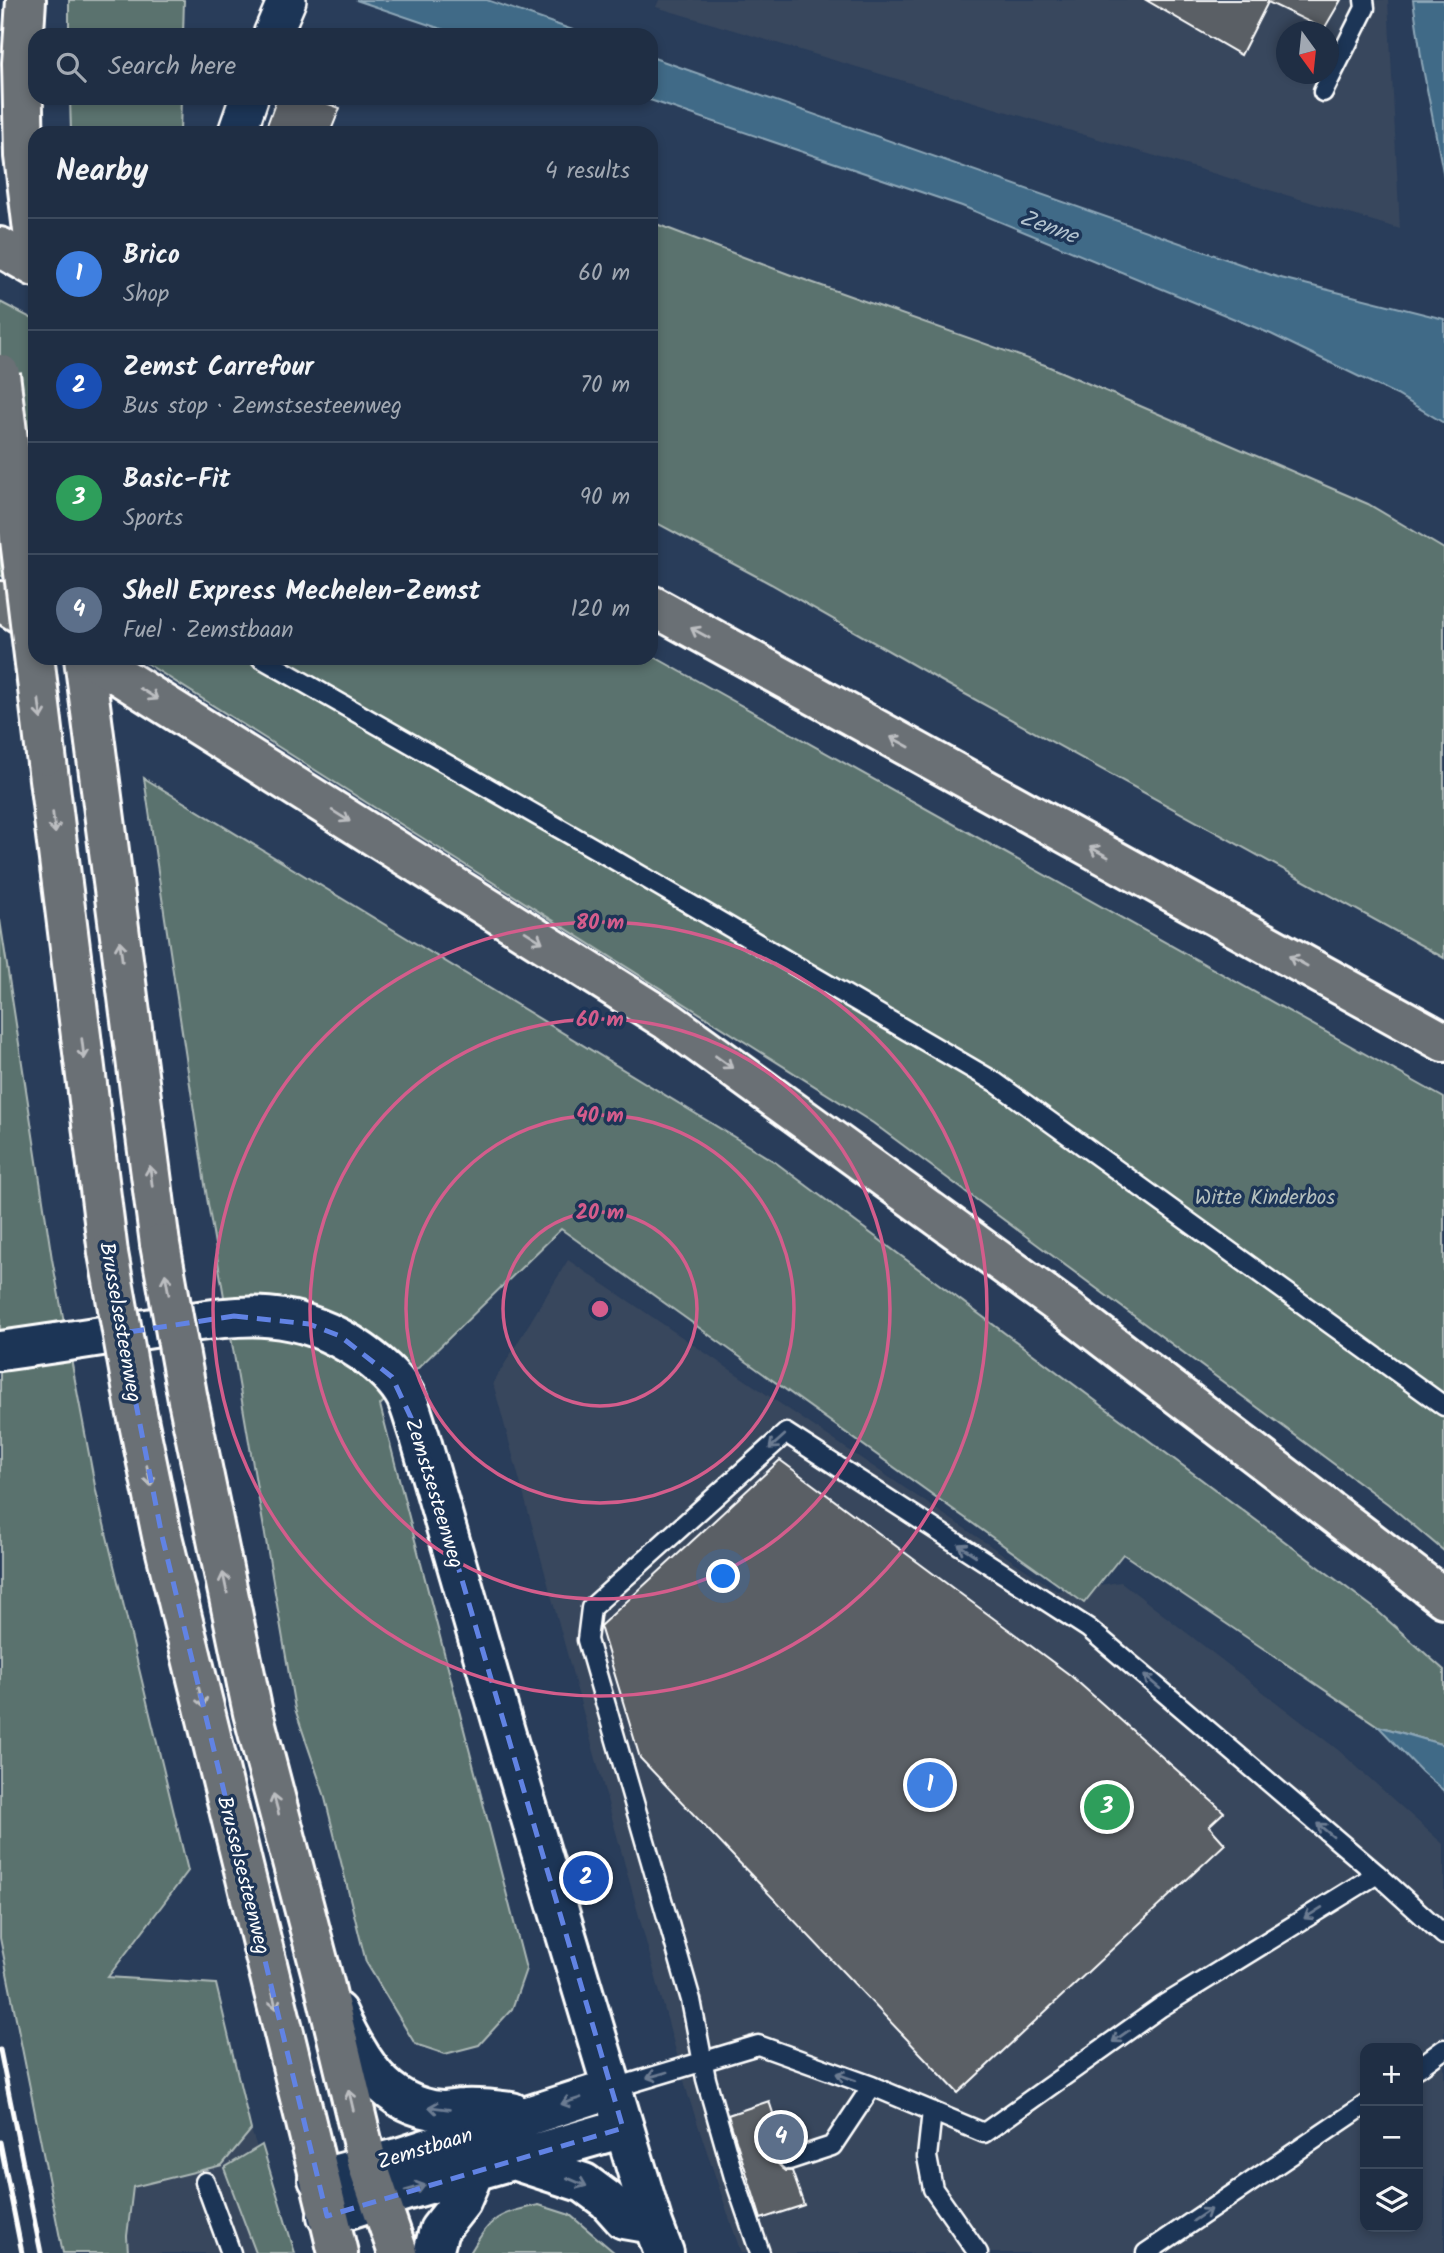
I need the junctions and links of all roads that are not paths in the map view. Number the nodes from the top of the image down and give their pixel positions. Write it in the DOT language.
graph roads {
  1 [pos="26,0"];
  2 [pos="287,0"];
  3 [pos="1364,0"];
  4 [pos="275,28"];
  5 [pos="1339,51"];
  6 [pos="1326,84"];
  7 [pos="1323,92"];
  8 [pos="247,105"];
  9 [pos="239,126"];
  10 [pos="28,189"];
  11 [pos="0,247"];
  12 [pos="28,263"];
  13 [pos="0,374"];
  14 [pos="0,509"];
  15 [pos="28,525"];
  16 [pos="0,601"];
  17 [pos="28,606"];
  18 [pos="658,609"];
  19 [pos="28,619"];
  20 [pos="35,665"];
  21 [pos="85,665"];
  22 [pos="102,665"];
  23 [pos="273,665"];
  24 [pos="1336,982"];
  25 [pos="1444,1029"];
  26 [pos="1444,1042"];
  27 [pos="0,1351"];
  28 [pos="1444,1406"];
  29 [pos="1444,1598"];
  30 [pos="1377,1874"];
  31 [pos="1444,1935"];
  32 [pos="325,1987"];
  33 [pos="1444,2049"];
  34 [pos="702,2060"];
  35 [pos="1423,2064"];
  36 [pos="872,2086"];
  37 [pos="611,2089"];
  38 [pos="1364,2106"];
  39 [pos="932,2111"];
  40 [pos="531,2115"];
  41 [pos="623,2128"];
  42 [pos="513,2160"];
  43 [pos="789,2160"];
  44 [pos="474,2172"];
  45 [pos="318,2179"];
  46 [pos="205,2182"];
  47 [pos="373,2183"];
  48 [pos="327,2216"];
  49 [pos="659,2238"];
  50 [pos="230,2253"];
  51 [pos="338,2253"];
  52 [pos="398,2253"];
  53 [pos="433,2253"];
  54 [pos="760,2253"];
  55 [pos="978,2253"];
  56 [pos="1146,2253"];
  1 -- 10 [label="main road"];
  2 -- 4 [label="street"];
  3 -- 5 [label="lane"];
  6 -- 7 [label="lane"];
  8 -- 9 [label="street"];
  11 -- 12 [label="main road"];
  13 -- 17 [label="main road, Brusselsesteenweg, one-way, bridge"];
  14 -- 15 [label="lane"];
  16 -- 19 [label="main road"];
  24 -- 18 [label="main road, one-way"];
  20 -- 45 [label="main road, Brusselsesteenweg, one-way, bridge"];
  32 -- 21 [label="main road, one-way, bridge"];
  22 -- 29 [label="main road, one-way"];
  23 -- 28 [label="lane"];
  24 -- 25 [label="main road"];
  24 -- 26 [label="main road"];
  27 -- 37 [label="street, Zemstsesteenweg"];
  30 -- 31 [label="lane"];
  30 -- 34 [label="lane, one-way"];
  30 -- 39 [label="lane, one-way"];
  40 -- 32 [label="street, Zemstbaan, one-way"];
  47 -- 32 [label="main road, one-way"];
  33 -- 35 [label="lane"];
  36 -- 34 [label="lane, one-way"];
  34 -- 37 [label="lane, one-way"];
  34 -- 54 [label="lane"];
  36 -- 39 [label="lane"];
  36 -- 43 [label="lane"];
  37 -- 40 [label="street, Zemstbaan, one-way"];
  37 -- 41 [label="street"];
  56 -- 38 [label="lane, one-way"];
  39 -- 55 [label="lane"];
  40 -- 47 [label="street, Zemstbaan"];
  41 -- 42 [label="street, Zemstbaan"];
  41 -- 49 [label="street"];
  42 -- 44 [label="street, Zemstbaan"];
  42 -- 49 [label="street, one-way"];
  47 -- 44 [label="street, Zemstbaan, one-way"];
  44 -- 53 [label="street, Zemstbaan"];
  45 -- 47 [label="street, Zemstbaan"];
  45 -- 48 [label="main road, Brusselsesteenweg"];
  46 -- 50 [label="lane"];
  47 -- 48 [label="street, Zemstbaan"];
  47 -- 52 [label="main road"];
  48 -- 51 [label="main road, Brusselsesteenweg"];
}
